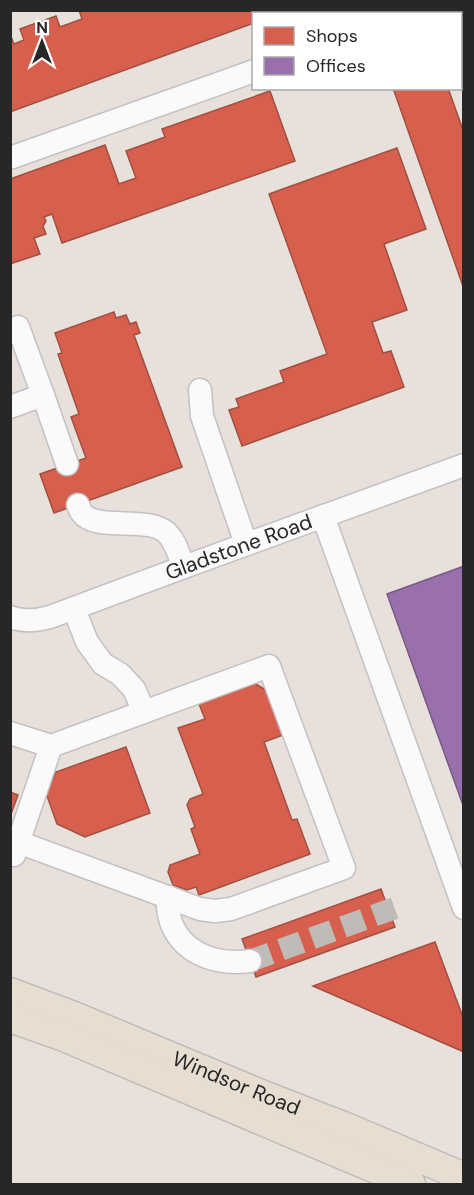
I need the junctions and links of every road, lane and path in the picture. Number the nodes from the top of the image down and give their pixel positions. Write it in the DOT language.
graph roads {
  1 [pos="252,72"];
  2 [pos="10,158"];
  3 [pos="18,327"];
  4 [pos="200,390"];
  5 [pos="43,395"];
  6 [pos="10,406"];
  7 [pos="67,464"];
  8 [pos="464,465"];
  9 [pos="78,505"];
  10 [pos="323,516"];
  11 [pos="246,544"];
  12 [pos="184,567"];
  13 [pos="74,609"];
  14 [pos="10,617"];
  15 [pos="144,712"];
  16 [pos="10,733"];
  17 [pos="51,746"];
  18 [pos="14,848"];
  19 [pos="168,897"];
  20 [pos="464,908"];
  21 [pos="250,960"];
  22 [pos="10,992"];
  23 [pos="10,1018"];
  24 [pos="464,1177"];
  25 [pos="411,1185"];
  1 -- 2 [label="street"];
  3 -- 5 [label="street"];
  4 -- 11 [label="street"];
  5 -- 6 [label="street"];
  5 -- 7 [label="street"];
  8 -- 10 [label="street, Gladstone Road"];
  9 -- 12 [label="street"];
  10 -- 11 [label="street, Gladstone Road"];
  10 -- 20 [label="street"];
  11 -- 12 [label="street, Gladstone Road"];
  12 -- 13 [label="street, Gladstone Road"];
  13 -- 14 [label="street, Gladstone Road"];
  13 -- 15 [label="street"];
  15 -- 17 [label="street"];
  15 -- 19 [label="street"];
  16 -- 17 [label="street"];
  17 -- 18 [label="street"];
  18 -- 19 [label="street"];
  19 -- 21 [label="street"];
  22 -- 24 [label="main road, Windsor Road"];
  23 -- 25 [label="main road, Windsor Road"];
}
